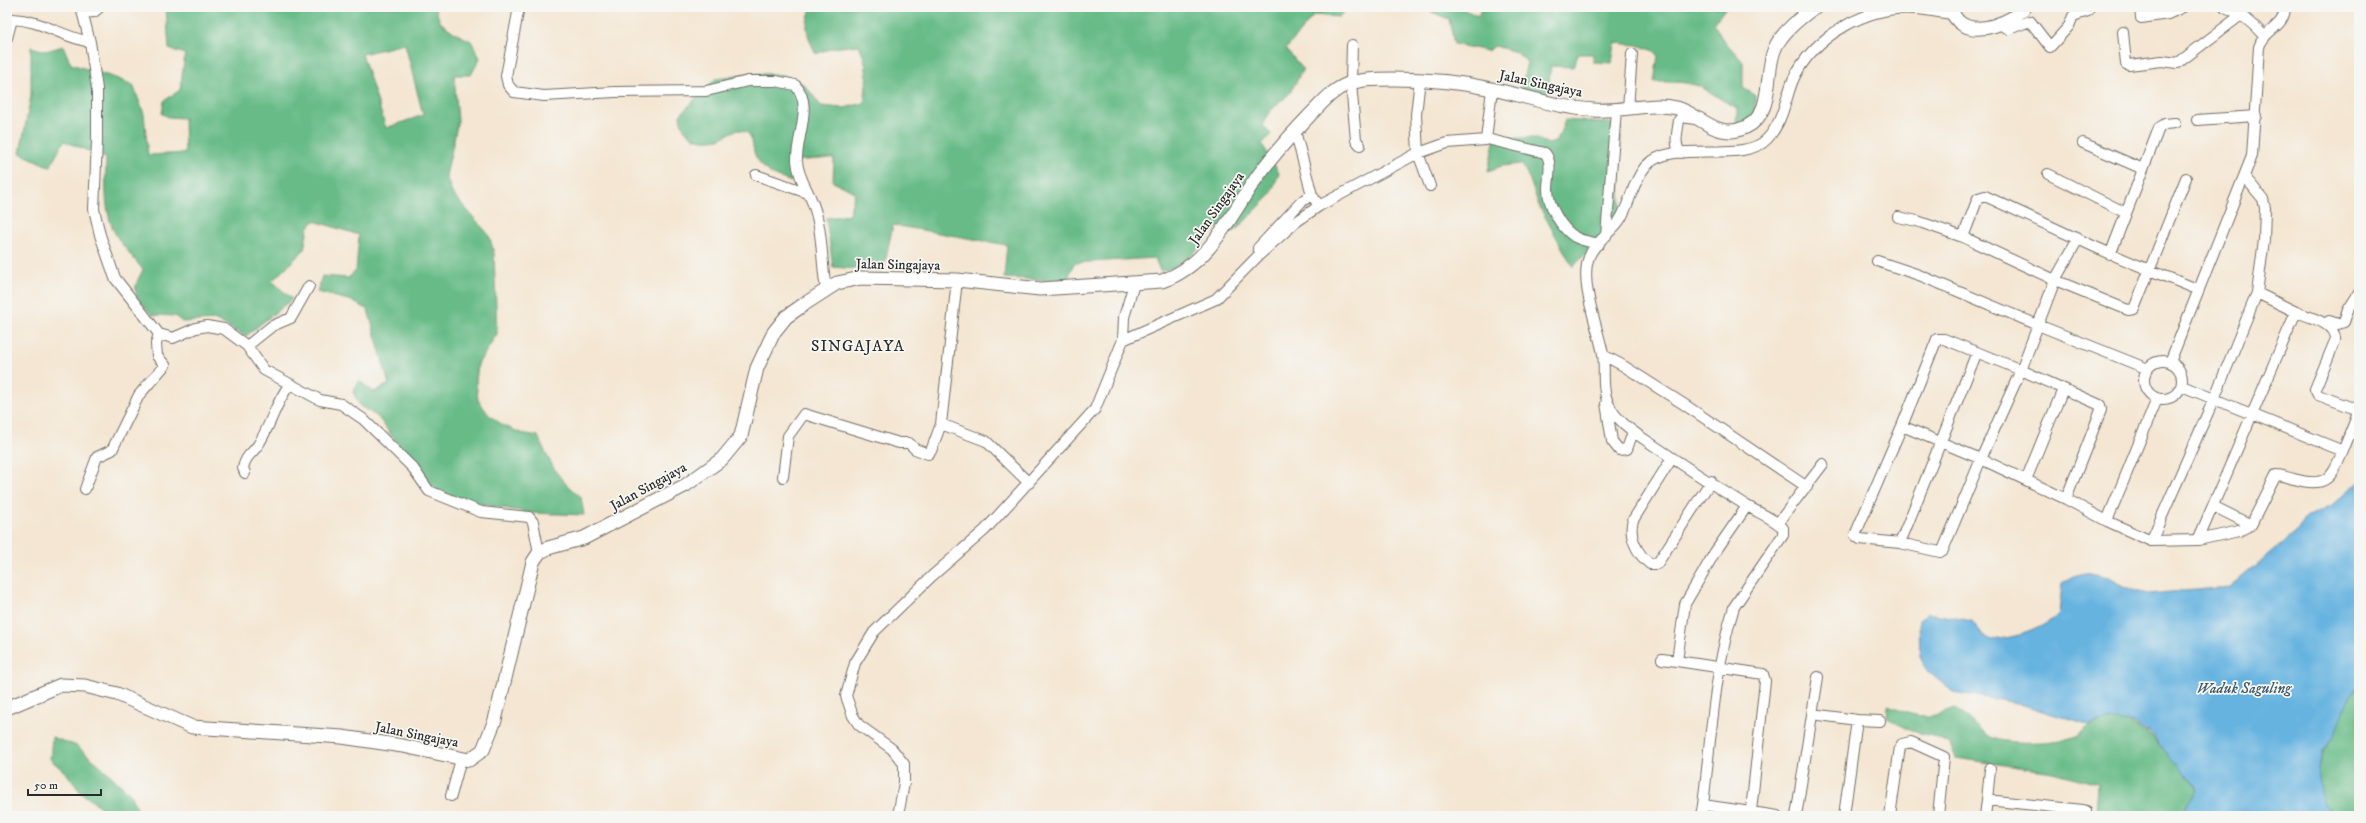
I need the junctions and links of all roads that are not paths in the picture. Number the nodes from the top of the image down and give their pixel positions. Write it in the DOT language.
graph roads {
  1 [pos="100,7"];
  2 [pos="519,7"];
  3 [pos="1815,7"];
  4 [pos="2025,7"];
  5 [pos="2088,7"];
  6 [pos="2140,7"];
  7 [pos="2183,7"];
  8 [pos="2225,7"];
  9 [pos="2285,7"];
  10 [pos="82,10"];
  11 [pos="1951,11"];
  12 [pos="2240,15"];
  13 [pos="1999,24"];
  14 [pos="2123,32"];
  15 [pos="2264,36"];
  16 [pos="7,38"];
  17 [pos="90,42"];
  18 [pos="1352,45"];
  19 [pos="1632,54"];
  20 [pos="1420,79"];
  21 [pos="1351,83"];
  22 [pos="1492,89"];
  23 [pos="1622,109"];
  24 [pos="2256,116"];
  25 [pos="1697,120"];
  26 [pos="2197,120"];
  27 [pos="2175,123"];
  28 [pos="1295,131"];
  29 [pos="1487,139"];
  30 [pos="2083,143"];
  31 [pos="1360,145"];
  32 [pos="1418,153"];
  33 [pos="1681,153"];
  34 [pos="2143,169"];
  35 [pos="2048,174"];
  36 [pos="756,175"];
  37 [pos="2244,176"];
  38 [pos="2186,178"];
  39 [pos="1430,186"];
  40 [pos="808,193"];
  41 [pos="1312,195"];
  42 [pos="1319,206"];
  43 [pos="2126,213"];
  44 [pos="1898,217"];
  45 [pos="1963,237"];
  46 [pos="2078,239"];
  47 [pos="1602,240"];
  48 [pos="1258,248"];
  49 [pos="2110,255"];
  50 [pos="1876,261"];
  51 [pos="2149,269"];
  52 [pos="958,280"];
  53 [pos="2056,280"];
  54 [pos="1134,284"];
  55 [pos="309,286"];
  56 [pos="826,289"];
  57 [pos="2199,290"];
  58 [pos="2359,292"];
  59 [pos="2257,293"];
  60 [pos="2296,312"];
  61 [pos="2326,324"];
  62 [pos="2038,325"];
  63 [pos="159,334"];
  64 [pos="1123,340"];
  65 [pos="246,346"];
  66 [pos="1977,352"];
  67 [pos="1603,355"];
  68 [pos="2170,362"];
  69 [pos="2148,369"];
  70 [pos="2021,370"];
  71 [pos="290,384"];
  72 [pos="2182,386"];
  73 [pos="2063,389"];
  74 [pos="1606,396"];
  75 [pos="2157,399"];
  76 [pos="2214,399"];
  77 [pos="2252,415"];
  78 [pos="941,424"];
  79 [pos="1902,426"];
  80 [pos="1634,432"];
  81 [pos="1941,442"];
  82 [pos="2343,451"];
  83 [pos="1672,458"];
  84 [pos="1981,459"];
  85 [pos="1823,464"];
  86 [pos="245,473"];
  87 [pos="783,477"];
  88 [pos="2026,480"];
  89 [pos="1711,482"];
  90 [pos="1029,483"];
  91 [pos="1807,487"];
  92 [pos="86,489"];
  93 [pos="2066,499"];
  94 [pos="1747,506"];
  95 [pos="2213,506"];
  96 [pos="2107,522"];
  97 [pos="1778,523"];
  98 [pos="2251,525"];
  99 [pos="2198,540"];
  100 [pos="2151,541"];
  101 [pos="1900,543"];
  102 [pos="539,554"];
  103 [pos="1662,659"];
  104 [pos="1677,661"];
  105 [pos="1720,668"];
  106 [pos="1818,677"];
  107 [pos="7,708"];
  108 [pos="1812,714"];
  109 [pos="1857,720"];
  110 [pos="1880,721"];
  111 [pos="461,759"];
  112 [pos="1990,769"];
  113 [pos="451,796"];
  114 [pos="1987,800"];
  115 [pos="1703,805"];
  116 [pos="1751,811"];
  117 [pos="1766,815"];
  118 [pos="898,816"];
  119 [pos="1702,816"];
  120 [pos="1778,816"];
  121 [pos="1796,816"];
  122 [pos="1844,816"];
  123 [pos="1890,816"];
  124 [pos="1938,816"];
  125 [pos="1985,816"];
  126 [pos="2086,816"];
  1 -- 10 [label="street"];
  2 -- 40 [label="street"];
  3 -- 25 [label="street, Jalan Singajaya"];
  4 -- 13 [label="street"];
  5 -- 13 [label="street"];
  6 -- 7 [label="street"];
  8 -- 12 [label="street"];
  9 -- 15 [label="street"];
  10 -- 17 [label="street"];
  11 -- 13 [label="street"];
  11 -- 33 [label="street"];
  12 -- 14 [label="street"];
  12 -- 15 [label="street"];
  15 -- 24 [label="street"];
  16 -- 17 [label="street"];
  17 -- 63 [label="street"];
  18 -- 21 [label="street"];
  19 -- 23 [label="street"];
  20 -- 21 [label="street, Jalan Singajaya"];
  20 -- 22 [label="street, Jalan Singajaya"];
  20 -- 32 [label="street"];
  21 -- 28 [label="street, Jalan Singajaya"];
  21 -- 31 [label="street"];
  22 -- 23 [label="street, Jalan Singajaya"];
  22 -- 29 [label="street"];
  23 -- 25 [label="street, Jalan Singajaya"];
  23 -- 47 [label="street"];
  24 -- 26 [label="street"];
  24 -- 37 [label="street"];
  25 -- 33 [label="street"];
  27 -- 34 [label="street"];
  28 -- 41 [label="street"];
  28 -- 54 [label="street, Jalan Singajaya"];
  29 -- 32 [label="street"];
  29 -- 47 [label="street"];
  30 -- 34 [label="street"];
  32 -- 39 [label="street"];
  32 -- 42 [label="street"];
  33 -- 47 [label="street"];
  34 -- 43 [label="street"];
  35 -- 43 [label="street"];
  36 -- 40 [label="street"];
  37 -- 57 [label="street"];
  37 -- 59 [label="street"];
  38 -- 51 [label="street"];
  40 -- 56 [label="street"];
  41 -- 42 [label="street"];
  41 -- 48 [label="street"];
  42 -- 64 [label="street"];
  43 -- 49 [label="street"];
  44 -- 45 [label="street"];
  45 -- 46 [label="street"];
  45 -- 53 [label="street"];
  46 -- 49 [label="street"];
  46 -- 53 [label="street"];
  47 -- 67 [label="street"];
  49 -- 51 [label="street"];
  50 -- 62 [label="street"];
  51 -- 53 [label="street"];
  51 -- 57 [label="street"];
  52 -- 54 [label="street, Jalan Singajaya"];
  52 -- 56 [label="street, Jalan Singajaya"];
  52 -- 78 [label="street"];
  53 -- 62 [label="street"];
  54 -- 64 [label="street"];
  55 -- 65 [label="street"];
  56 -- 102 [label="street, Jalan Singajaya"];
  57 -- 68 [label="street"];
  58 -- 61 [label="street"];
  59 -- 60 [label="street"];
  59 -- 76 [label="street"];
  60 -- 61 [label="street"];
  60 -- 77 [label="street"];
  61 -- 82 [label="street"];
  62 -- 69 [label="street"];
  62 -- 70 [label="street"];
  63 -- 65 [label="street"];
  63 -- 92 [label="street"];
  64 -- 90 [label="street"];
  65 -- 71 [label="street"];
  66 -- 70 [label="street"];
  66 -- 79 [label="street"];
  66 -- 81 [label="street"];
  67 -- 74 [label="street"];
  67 -- 91 [label="street"];
  68 -- 69 [label="street"];
  68 -- 72 [label="street"];
  69 -- 75 [label="street"];
  70 -- 73 [label="street"];
  70 -- 84 [label="street"];
  71 -- 86 [label="street"];
  71 -- 102 [label="street"];
  72 -- 75 [label="street"];
  72 -- 76 [label="street"];
  73 -- 88 [label="street"];
  73 -- 93 [label="street"];
  74 -- 80 [label="street"];
  74 -- 80 [label="street"];
  75 -- 96 [label="street"];
  76 -- 77 [label="street"];
  76 -- 100 [label="street"];
  77 -- 82 [label="street"];
  77 -- 95 [label="street"];
  78 -- 87 [label="street"];
  78 -- 90 [label="street"];
  79 -- 81 [label="street"];
  79 -- 101 [label="street"];
  80 -- 83 [label="street"];
  81 -- 84 [label="street"];
  81 -- 101 [label="street"];
  82 -- 98 [label="street"];
  83 -- 89 [label="street"];
  83 -- 89 [label="street"];
  84 -- 88 [label="street"];
  84 -- 101 [label="street"];
  85 -- 91 [label="street"];
  88 -- 93 [label="street"];
  89 -- 94 [label="street"];
  90 -- 118 [label="street"];
  91 -- 97 [label="street"];
  93 -- 96 [label="street"];
  94 -- 97 [label="street"];
  94 -- 104 [label="street"];
  95 -- 98 [label="street"];
  95 -- 99 [label="street"];
  96 -- 100 [label="street"];
  97 -- 105 [label="street"];
  98 -- 99 [label="street"];
  99 -- 100 [label="street"];
  102 -- 111 [label="street, Jalan Singajaya"];
  103 -- 104 [label="street"];
  104 -- 105 [label="street"];
  105 -- 115 [label="street"];
  105 -- 116 [label="street"];
  106 -- 108 [label="street"];
  107 -- 111 [label="street, Jalan Singajaya"];
  108 -- 109 [label="street"];
  108 -- 121 [label="street"];
  109 -- 110 [label="street"];
  109 -- 122 [label="street"];
  111 -- 113 [label="street"];
  112 -- 114 [label="street"];
  114 -- 125 [label="street"];
  114 -- 126 [label="street"];
  115 -- 116 [label="street"];
  115 -- 119 [label="street"];
  116 -- 117 [label="street"];
  117 -- 120 [label="street"];
  123 -- 124 [label="street"];
}
